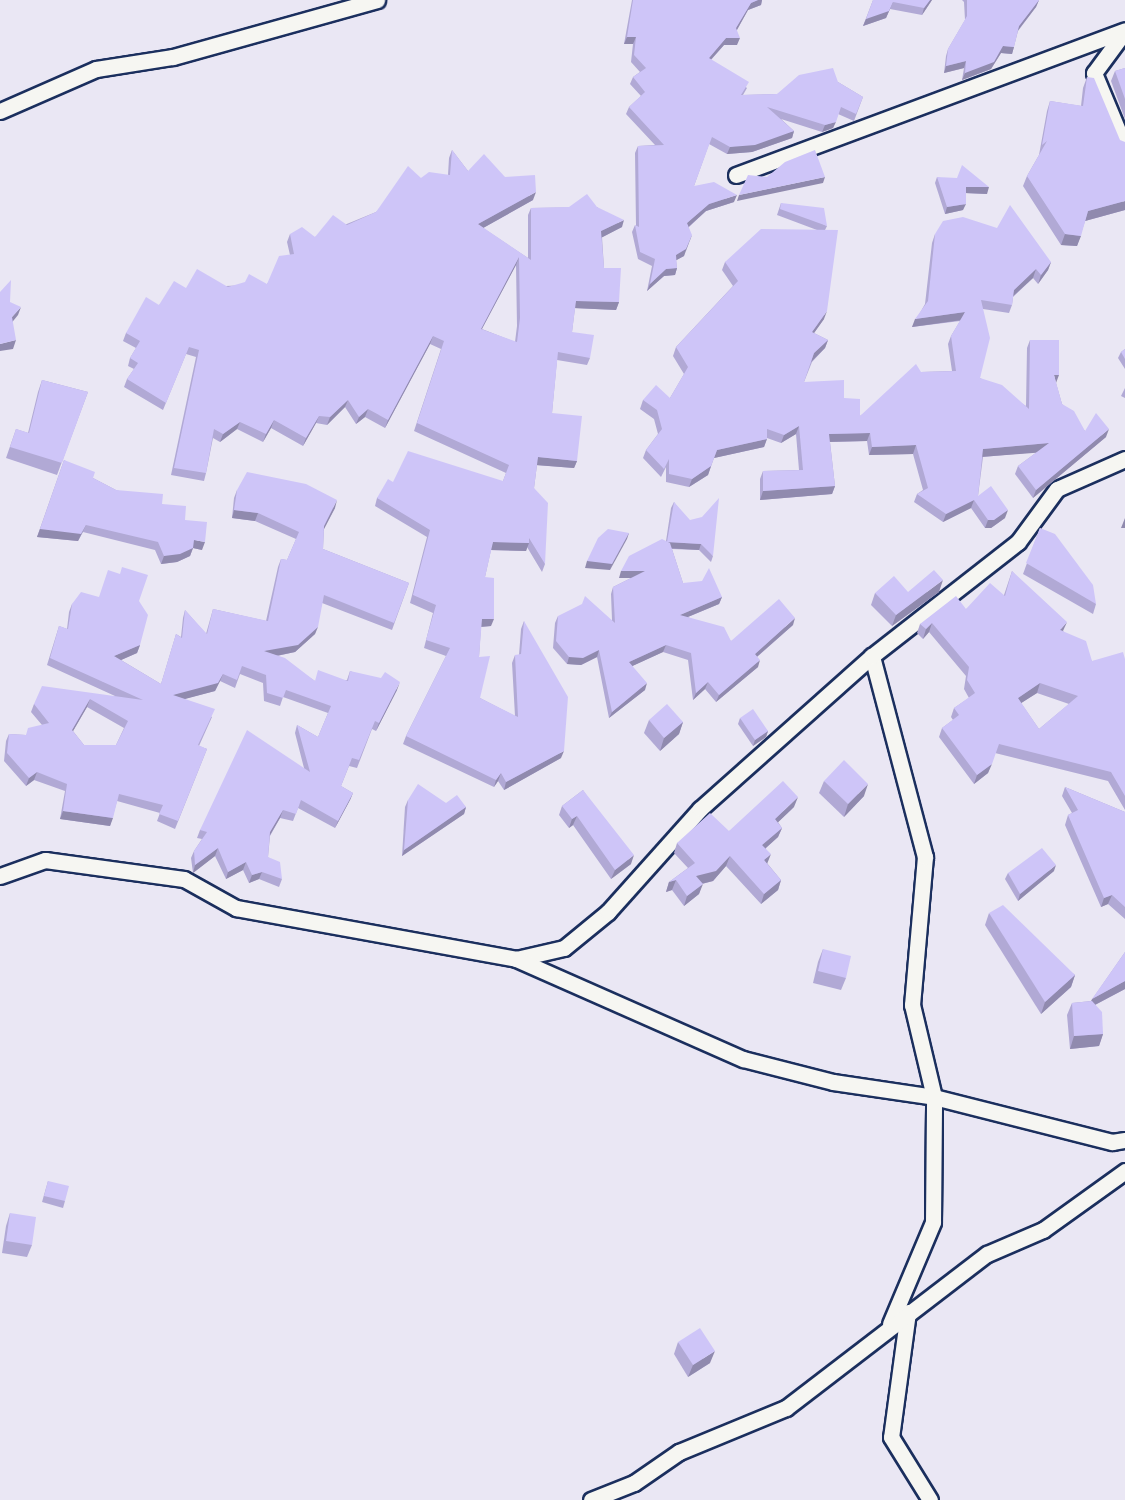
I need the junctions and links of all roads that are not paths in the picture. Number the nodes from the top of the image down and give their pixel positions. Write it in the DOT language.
graph roads {
  1 [pos="377,0"];
  2 [pos="1125,31"];
  3 [pos="0,111"];
  4 [pos="1125,147"];
  5 [pos="736,175"];
  6 [pos="1125,459"];
  7 [pos="872,656"];
  8 [pos="0,876"];
  9 [pos="516,959"];
  10 [pos="934,1097"];
  11 [pos="1125,1140"];
  12 [pos="1125,1171"];
  13 [pos="908,1312"];
  14 [pos="890,1324"];
  15 [pos="591,1500"];
  16 [pos="930,1500"];
  1 -- 3 [label="street"];
  2 -- 4 [label="street"];
  2 -- 5 [label="street"];
  6 -- 7 [label="street"];
  7 -- 9 [label="street"];
  7 -- 10 [label="street"];
  8 -- 9 [label="street"];
  9 -- 10 [label="street"];
  10 -- 11 [label="street"];
  10 -- 14 [label="street"];
  12 -- 13 [label="street"];
  13 -- 14 [label="street"];
  13 -- 16 [label="street"];
  14 -- 15 [label="street"];
}
